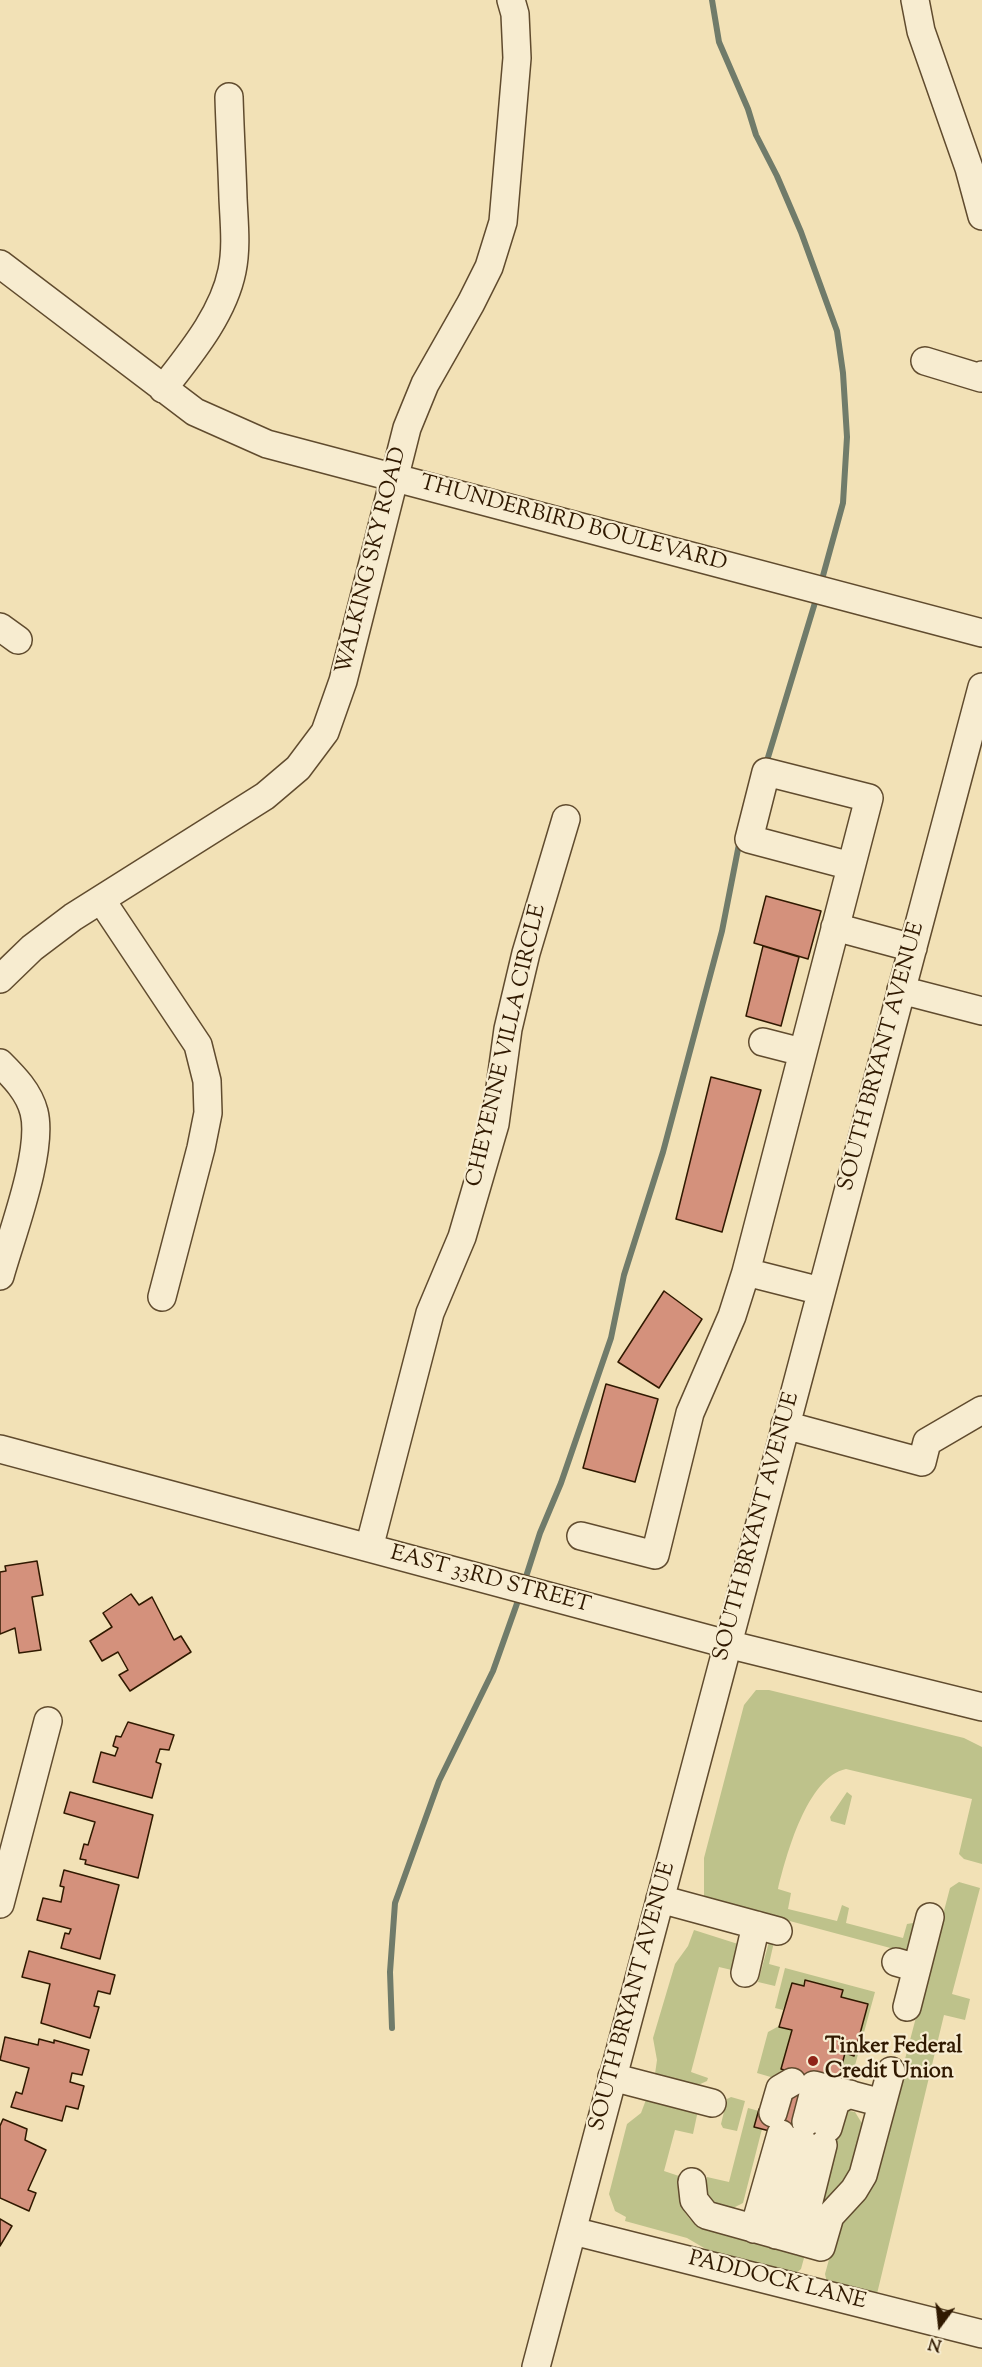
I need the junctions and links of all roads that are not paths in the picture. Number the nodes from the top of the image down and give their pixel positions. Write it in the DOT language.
graph roads {
  1 [pos="511,0"];
  2 [pos="915,0"];
  3 [pos="229,98"];
  4 [pos="982,216"];
  5 [pos="0,264"];
  6 [pos="925,362"];
  7 [pos="982,375"];
  8 [pos="163,388"];
  9 [pos="395,478"];
  10 [pos="982,633"];
  11 [pos="982,687"];
  12 [pos="566,819"];
  13 [pos="851,866"];
  14 [pos="102,901"];
  15 [pos="835,927"];
  16 [pos="913,948"];
  17 [pos="0,979"];
  18 [pos="901,990"];
  19 [pos="982,1011"];
  20 [pos="763,1042"];
  21 [pos="802,1052"];
  22 [pos="0,1063"];
  23 [pos="746,1272"];
  24 [pos="0,1276"];
  25 [pos="821,1291"];
  26 [pos="162,1296"];
  27 [pos="982,1410"];
  28 [pos="785,1425"];
  29 [pos="0,1449"];
  30 [pos="581,1536"];
  31 [pos="369,1548"];
  32 [pos="727,1644"];
  33 [pos="982,1707"];
  34 [pos="48,1721"];
  35 [pos="660,1899"];
  36 [pos="0,1904"];
  37 [pos="930,1917"];
  38 [pos="745,1973"];
  39 [pos="907,2007"];
  40 [pos="891,2071"];
  41 [pos="612,2077"];
  42 [pos="850,2094"];
  43 [pos="712,2103"];
  44 [pos="882,2103"];
  45 [pos="800,2132"];
  46 [pos="692,2182"];
  47 [pos="573,2231"];
  48 [pos="778,2235"];
  49 [pos="809,2291"];
  50 [pos="982,2334"];
  51 [pos="536,2367"];
  1 -- 9 [label="street, WALKING SKY ROAD"];
  2 -- 4 [label="street"];
  3 -- 8 [label="street"];
  5 -- 8 [label="street, THUNDERBIRD BOULEVARD"];
  6 -- 7 [label="street"];
  8 -- 9 [label="street, THUNDERBIRD BOULEVARD"];
  9 -- 10 [label="street, THUNDERBIRD BOULEVARD"];
  9 -- 14 [label="street, WALKING SKY ROAD"];
  11 -- 16 [label="street, SOUTH BRYANT AVENUE"];
  12 -- 31 [label="street, CHEYENNE VILLA CIRCLE"];
  13 -- 13 [label="street"];
  13 -- 15 [label="street"];
  14 -- 17 [label="street, WALKING SKY ROAD"];
  14 -- 26 [label="street"];
  15 -- 16 [label="street"];
  15 -- 21 [label="street"];
  16 -- 18 [label="street, SOUTH BRYANT AVENUE"];
  18 -- 19 [label="street"];
  18 -- 25 [label="street, SOUTH BRYANT AVENUE"];
  20 -- 21 [label="street"];
  21 -- 23 [label="street"];
  22 -- 24 [label="street"];
  23 -- 25 [label="street"];
  23 -- 30 [label="street"];
  25 -- 28 [label="street, SOUTH BRYANT AVENUE"];
  27 -- 28 [label="street"];
  28 -- 32 [label="street, SOUTH BRYANT AVENUE"];
  29 -- 31 [label="street, EAST 33RD STREET"];
  31 -- 32 [label="street, EAST 33RD STREET"];
  32 -- 33 [label="street, EAST 33RD STREET"];
  32 -- 35 [label="street, SOUTH BRYANT AVENUE"];
  34 -- 36 [label="street"];
  35 -- 38 [label="street"];
  35 -- 41 [label="street, SOUTH BRYANT AVENUE"];
  37 -- 39 [label="street"];
  40 -- 44 [label="street"];
  41 -- 43 [label="street"];
  41 -- 47 [label="street, SOUTH BRYANT AVENUE"];
  42 -- 44 [label="street"];
  42 -- 45 [label="street"];
  42 -- 45 [label="street"];
  44 -- 48 [label="street"];
  45 -- 48 [label="street"];
  45 -- 48 [label="street"];
  46 -- 48 [label="street"];
  47 -- 49 [label="street, PADDOCK LANE"];
  47 -- 51 [label="street, SOUTH BRYANT AVENUE"];
  48 -- 49 [label="street"];
  49 -- 50 [label="street, PADDOCK LANE"];
}
